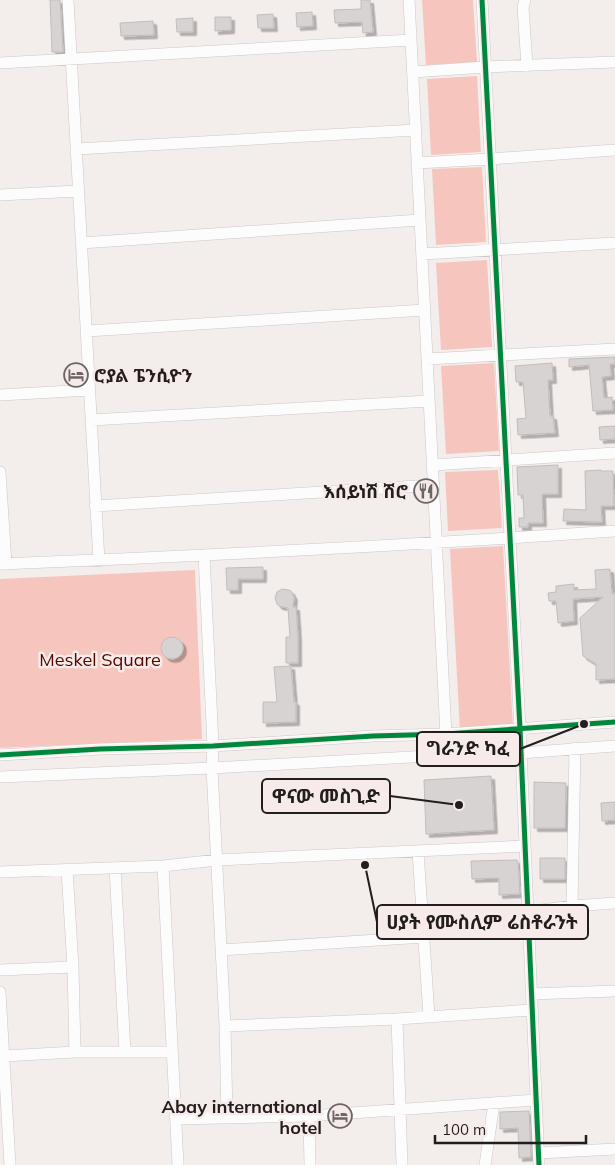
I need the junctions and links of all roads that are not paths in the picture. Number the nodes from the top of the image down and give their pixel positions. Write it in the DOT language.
graph roads {
  1 [pos="68,0"];
  2 [pos="409,0"];
  3 [pos="482,0"];
  4 [pos="525,0"];
  5 [pos="411,40"];
  6 [pos="70,60"];
  7 [pos="615,62"];
  8 [pos="0,63"];
  9 [pos="527,66"];
  10 [pos="486,67"];
  11 [pos="413,72"];
  12 [pos="416,130"];
  13 [pos="76,149"];
  14 [pos="615,150"];
  15 [pos="490,159"];
  16 [pos="417,163"];
  17 [pos="78,191"];
  18 [pos="0,195"];
  19 [pos="420,220"];
  20 [pos="82,243"];
  21 [pos="615,243"];
  22 [pos="495,250"];
  23 [pos="422,254"];
  24 [pos="425,310"];
  25 [pos="87,331"];
  26 [pos="615,349"];
  27 [pos="500,356"];
  28 [pos="427,359"];
  29 [pos="90,390"];
  30 [pos="0,395"];
  31 [pos="429,401"];
  32 [pos="91,420"];
  33 [pos="615,453"];
  34 [pos="506,460"];
  35 [pos="433,465"];
  36 [pos="0,472"];
  37 [pos="434,485"];
  38 [pos="95,506"];
  39 [pos="615,531"];
  40 [pos="510,538"];
  41 [pos="436,542"];
  42 [pos="204,555"];
  43 [pos="99,561"];
  44 [pos="3,564"];
  45 [pos="615,722"];
  46 [pos="520,729"];
  47 [pos="446,734"];
  48 [pos="214,746"];
  49 [pos="615,746"];
  50 [pos="374,747"];
  51 [pos="575,748"];
  52 [pos="42,752"];
  53 [pos="520,753"];
  54 [pos="0,755"];
  55 [pos="447,755"];
  56 [pos="212,768"];
  57 [pos="44,774"];
  58 [pos="0,777"];
  59 [pos="524,846"];
  60 [pos="418,851"];
  61 [pos="217,860"];
  62 [pos="162,866"];
  63 [pos="115,868"];
  64 [pos="67,870"];
  65 [pos="0,872"];
  66 [pos="615,903"];
  67 [pos="572,906"];
  68 [pos="527,912"];
  69 [pos="424,937"];
  70 [pos="221,950"];
  71 [pos="73,967"];
  72 [pos="0,970"];
  73 [pos="615,991"];
  74 [pos="0,992"];
  75 [pos="531,994"];
  76 [pos="532,1010"];
  77 [pos="429,1016"];
  78 [pos="397,1019"];
  79 [pos="225,1026"];
  80 [pos="75,1052"];
  81 [pos="125,1052"];
  82 [pos="172,1052"];
  83 [pos="4,1056"];
  84 [pos="536,1100"];
  85 [pos="494,1103"];
  86 [pos="400,1110"];
  87 [pos="309,1116"];
  88 [pos="227,1117"];
  89 [pos="176,1119"];
  90 [pos="615,1149"];
  91 [pos="539,1153"];
  92 [pos="10,1165"];
  93 [pos="178,1165"];
  94 [pos="310,1165"];
  95 [pos="402,1165"];
  96 [pos="485,1165"];
  97 [pos="540,1165"];
  1 -- 6 [label="street"];
  2 -- 5 [label="street"];
  3 -- 10 [label="street"];
  4 -- 9 [label="street"];
  5 -- 6 [label="street"];
  5 -- 11 [label="street"];
  6 -- 8 [label="street"];
  6 -- 13 [label="street"];
  7 -- 9 [label="street"];
  9 -- 10 [label="street"];
  10 -- 11 [label="street"];
  10 -- 15 [label="street"];
  11 -- 12 [label="street"];
  12 -- 13 [label="street"];
  12 -- 16 [label="street"];
  13 -- 17 [label="street"];
  14 -- 15 [label="street"];
  15 -- 16 [label="street"];
  15 -- 22 [label="street"];
  16 -- 19 [label="street"];
  17 -- 18 [label="street"];
  17 -- 20 [label="street"];
  19 -- 20 [label="street"];
  19 -- 23 [label="street"];
  20 -- 25 [label="street"];
  21 -- 22 [label="street"];
  22 -- 23 [label="street"];
  22 -- 27 [label="street"];
  23 -- 24 [label="street"];
  24 -- 25 [label="street"];
  24 -- 28 [label="street"];
  25 -- 29 [label="street"];
  26 -- 27 [label="street"];
  27 -- 28 [label="street"];
  27 -- 34 [label="street"];
  28 -- 31 [label="street"];
  29 -- 30 [label="street"];
  29 -- 32 [label="street"];
  31 -- 32 [label="street"];
  31 -- 35 [label="street"];
  32 -- 38 [label="street"];
  33 -- 34 [label="street"];
  34 -- 35 [label="street"];
  34 -- 40 [label="street"];
  35 -- 37 [label="street"];
  36 -- 44 [label="street"];
  37 -- 38 [label="street"];
  37 -- 41 [label="street"];
  38 -- 43 [label="street"];
  39 -- 40 [label="street"];
  40 -- 41 [label="street"];
  40 -- 46 [label="street"];
  41 -- 42 [label="street"];
  41 -- 47 [label="street"];
  42 -- 43 [label="street"];
  42 -- 48 [label="street"];
  43 -- 44 [label="street"];
  45 -- 46 [label="street"];
  46 -- 47 [label="street"];
  46 -- 53 [label="street"];
  47 -- 50 [label="street"];
  47 -- 55 [label="street"];
  48 -- 50 [label="street"];
  48 -- 52 [label="street"];
  48 -- 56 [label="street"];
  49 -- 51 [label="street"];
  50 -- 55 [label="street"];
  50 -- 56 [label="street"];
  51 -- 53 [label="street"];
  51 -- 67 [label="street"];
  52 -- 54 [label="street"];
  52 -- 57 [label="street"];
  53 -- 55 [label="street"];
  53 -- 59 [label="street"];
  56 -- 57 [label="street"];
  56 -- 61 [label="street"];
  57 -- 58 [label="street"];
  59 -- 60 [label="street"];
  59 -- 68 [label="street"];
  60 -- 61 [label="street"];
  60 -- 69 [label="street"];
  61 -- 62 [label="street"];
  61 -- 70 [label="street"];
  62 -- 63 [label="street"];
  62 -- 82 [label="street"];
  63 -- 64 [label="street"];
  63 -- 81 [label="street"];
  64 -- 65 [label="street"];
  64 -- 71 [label="street"];
  66 -- 67 [label="street"];
  67 -- 68 [label="street"];
  68 -- 75 [label="street"];
  69 -- 70 [label="street"];
  69 -- 77 [label="street"];
  70 -- 79 [label="street"];
  71 -- 72 [label="street"];
  71 -- 80 [label="street"];
  73 -- 75 [label="street"];
  74 -- 83 [label="street"];
  75 -- 76 [label="street"];
  76 -- 77 [label="street"];
  76 -- 84 [label="street"];
  77 -- 78 [label="street"];
  78 -- 79 [label="street"];
  78 -- 86 [label="street"];
  79 -- 88 [label="street"];
  80 -- 81 [label="street"];
  80 -- 83 [label="street"];
  81 -- 82 [label="street"];
  82 -- 89 [label="street"];
  83 -- 92 [label="street"];
  84 -- 85 [label="street"];
  84 -- 91 [label="street"];
  85 -- 86 [label="street"];
  85 -- 96 [label="street"];
  86 -- 87 [label="street"];
  86 -- 95 [label="street"];
  87 -- 88 [label="street"];
  87 -- 94 [label="street"];
  88 -- 89 [label="street"];
  89 -- 93 [label="street"];
  90 -- 91 [label="street"];
  91 -- 97 [label="street"];
}
